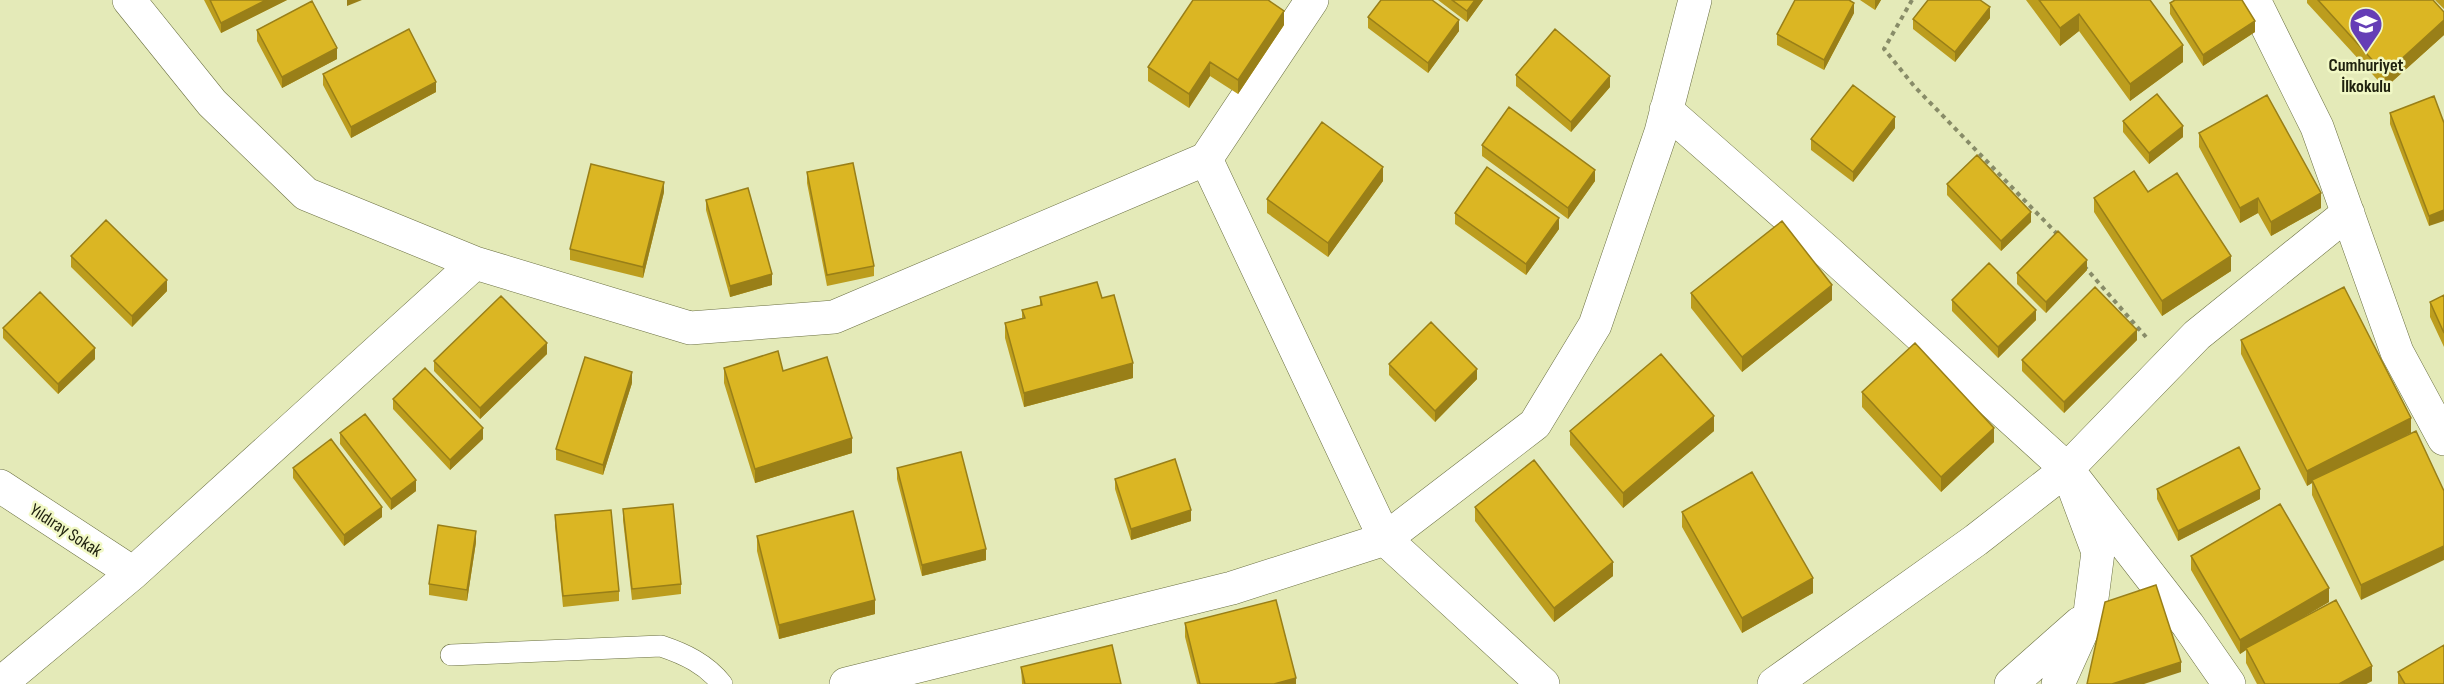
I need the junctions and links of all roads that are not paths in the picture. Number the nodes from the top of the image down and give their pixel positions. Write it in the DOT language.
graph roads {
  1 [pos="129,0"];
  2 [pos="1312,0"];
  3 [pos="1695,0"];
  4 [pos="2254,0"];
  5 [pos="1666,110"];
  6 [pos="1206,159"];
  7 [pos="2348,213"];
  8 [pos="475,264"];
  9 [pos="2444,439"];
  10 [pos="2067,469"];
  11 [pos="0,486"];
  12 [pos="1385,539"];
  13 [pos="132,573"];
  14 [pos="2090,614"];
  15 [pos="452,655"];
  16 [pos="0,684"];
  17 [pos="722,684"];
  18 [pos="846,684"];
  19 [pos="1543,684"];
  20 [pos="1774,684"];
  21 [pos="2011,684"];
  22 [pos="2058,684"];
  23 [pos="2229,684"];
  1 -- 8 [label="street"];
  2 -- 6 [label="street"];
  3 -- 5 [label="street"];
  4 -- 7 [label="street"];
  5 -- 10 [label="street"];
  5 -- 12 [label="street"];
  6 -- 8 [label="street"];
  6 -- 12 [label="street"];
  7 -- 9 [label="street"];
  7 -- 10 [label="street"];
  8 -- 13 [label="street"];
  10 -- 14 [label="street"];
  10 -- 20 [label="street"];
  10 -- 23 [label="street"];
  11 -- 13 [label="street, Yıldıray Sokak"];
  12 -- 18 [label="street"];
  12 -- 19 [label="street"];
  13 -- 16 [label="street"];
  14 -- 21 [label="street"];
  14 -- 22 [label="street"];
  15 -- 17 [label="lane"];
}
